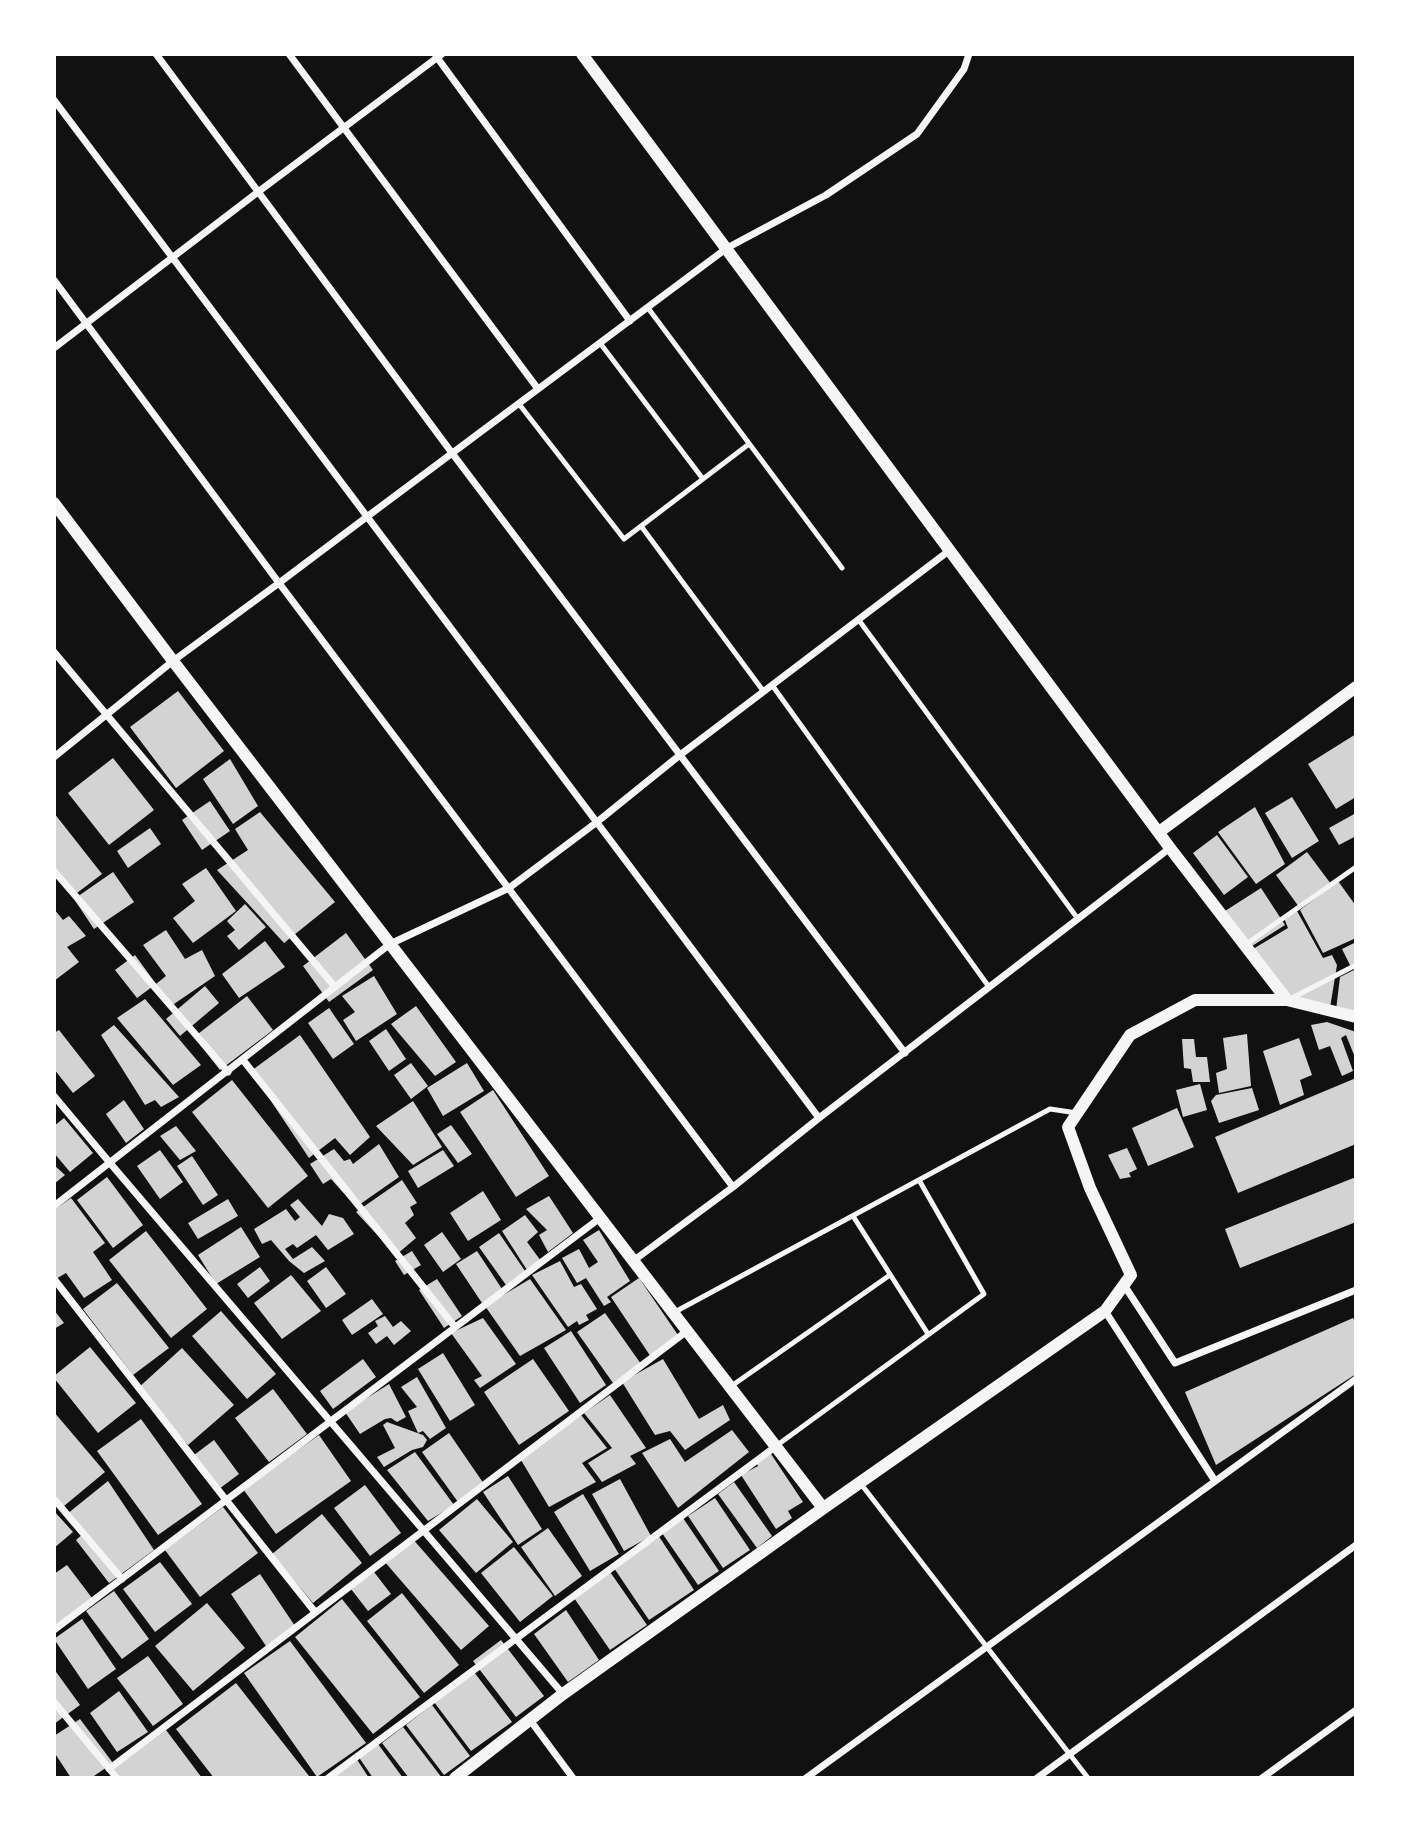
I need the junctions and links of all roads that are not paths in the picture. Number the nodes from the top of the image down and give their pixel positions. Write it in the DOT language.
graph roads {
  1 [pos="156,54"];
  2 [pos="289,54"];
  3 [pos="582,54"];
  4 [pos="969,54"];
  5 [pos="438,55"];
  6 [pos="54,100"];
  7 [pos="343,127"];
  8 [pos="258,191"];
  9 [pos="727,248"];
  10 [pos="173,257"];
  11 [pos="54,280"];
  12 [pos="648,308"];
  13 [pos="630,321"];
  14 [pos="86,323"];
  15 [pos="600,343"];
  16 [pos="54,348"];
  17 [pos="538,389"];
  18 [pos="519,404"];
  19 [pos="749,444"];
  20 [pos="452,453"];
  21 [pos="703,479"];
  22 [pos="54,503"];
  23 [pos="368,516"];
  24 [pos="641,526"];
  25 [pos="950,550"];
  26 [pos="842,569"];
  27 [pos="279,583"];
  28 [pos="859,619"];
  29 [pos="54,652"];
  30 [pos="173,660"];
  31 [pos="772,685"];
  32 [pos="1356,687"];
  33 [pos="764,692"];
  34 [pos="106,714"];
  35 [pos="680,755"];
  36 [pos="54,757"];
  37 [pos="597,822"];
  38 [pos="1158,832"];
  39 [pos="1170,848"];
  40 [pos="1356,867"];
  41 [pos="54,871"];
  42 [pos="509,888"];
  43 [pos="1077,919"];
  44 [pos="390,944"];
  45 [pos="1245,945"];
  46 [pos="1356,965"];
  47 [pos="335,987"];
  48 [pos="989,987"];
  49 [pos="1287,1000"];
  50 [pos="1356,1017"];
  51 [pos="905,1053"];
  52 [pos="243,1059"];
  53 [pos="228,1072"];
  54 [pos="54,1096"];
  55 [pos="1078,1113"];
  56 [pos="819,1118"];
  57 [pos="110,1164"];
  58 [pos="919,1180"];
  59 [pos="733,1187"];
  60 [pos="54,1206"];
  61 [pos="853,1216"];
  62 [pos="600,1218"];
  63 [pos="634,1261"];
  64 [pos="890,1275"];
  65 [pos="54,1279"];
  66 [pos="1124,1285"];
  67 [pos="1356,1290"];
  68 [pos="1105,1311"];
  69 [pos="673,1313"];
  70 [pos="455,1327"];
  71 [pos="687,1331"];
  72 [pos="928,1335"];
  73 [pos="1356,1379"];
  74 [pos="730,1387"];
  75 [pos="331,1421"];
  76 [pos="775,1447"];
  77 [pos="1215,1481"];
  78 [pos="860,1482"];
  79 [pos="54,1499"];
  80 [pos="226,1500"];
  81 [pos="822,1508"];
  82 [pos="425,1530"];
  83 [pos="1356,1545"];
  84 [pos="122,1579"];
  85 [pos="315,1612"];
  86 [pos="54,1630"];
  87 [pos="517,1638"];
  88 [pos="987,1646"];
  89 [pos="563,1694"];
  90 [pos="54,1702"];
  91 [pos="1356,1710"];
  92 [pos="530,1720"];
  93 [pos="1070,1754"];
  94 [pos="109,1769"];
  95 [pos="117,1778"];
  96 [pos="328,1778"];
  97 [pos="455,1778"];
  98 [pos="573,1778"];
  99 [pos="806,1778"];
  100 [pos="1037,1778"];
  101 [pos="1088,1778"];
  102 [pos="1262,1778"];
  1 -- 8 [label="street"];
  2 -- 7 [label="street"];
  3 -- 9 [label="street"];
  4 -- 9 [label="street"];
  5 -- 7 [label="street"];
  5 -- 13 [label="street"];
  6 -- 10 [label="street"];
  7 -- 8 [label="street"];
  7 -- 17 [label="street"];
  8 -- 10 [label="street"];
  8 -- 20 [label="street"];
  9 -- 12 [label="street"];
  9 -- 25 [label="street"];
  10 -- 14 [label="street"];
  10 -- 23 [label="street"];
  11 -- 14 [label="street"];
  12 -- 13 [label="street"];
  12 -- 19 [label="lane"];
  13 -- 15 [label="street"];
  14 -- 16 [label="street"];
  14 -- 27 [label="street"];
  15 -- 17 [label="street"];
  15 -- 21 [label="lane"];
  17 -- 18 [label="street"];
  18 -- 20 [label="street"];
  18 -- 24 [label="lane"];
  19 -- 21 [label="lane"];
  19 -- 26 [label="lane"];
  20 -- 23 [label="street"];
  20 -- 35 [label="street"];
  21 -- 24 [label="lane"];
  22 -- 30 [label="street"];
  23 -- 27 [label="street"];
  23 -- 37 [label="street"];
  24 -- 33 [label="lane"];
  25 -- 28 [label="street"];
  25 -- 38 [label="street"];
  27 -- 30 [label="street"];
  27 -- 42 [label="street"];
  28 -- 31 [label="street"];
  28 -- 43 [label="lane"];
  29 -- 34 [label="street"];
  30 -- 34 [label="street"];
  30 -- 44 [label="street"];
  31 -- 33 [label="street"];
  31 -- 48 [label="lane"];
  32 -- 38 [label="street"];
  33 -- 35 [label="street"];
  34 -- 36 [label="street"];
  34 -- 47 [label="street"];
  35 -- 37 [label="street"];
  35 -- 51 [label="street"];
  37 -- 42 [label="street"];
  37 -- 56 [label="street"];
  38 -- 39 [label="street"];
  39 -- 43 [label="street"];
  39 -- 45 [label="street"];
  40 -- 45 [label="lane"];
  41 -- 53 [label="street"];
  42 -- 44 [label="street"];
  42 -- 59 [label="street"];
  43 -- 48 [label="street"];
  44 -- 47 [label="street"];
  44 -- 62 [label="street"];
  45 -- 49 [label="street"];
  46 -- 49 [label="lane"];
  47 -- 52 [label="street"];
  48 -- 51 [label="street"];
  49 -- 50 [label="street"];
  49 -- 55 [label="street"];
  51 -- 56 [label="street"];
  52 -- 53 [label="street"];
  52 -- 70 [label="street"];
  53 -- 57 [label="street"];
  54 -- 57 [label="street"];
  55 -- 58 [label="lane"];
  55 -- 66 [label="street"];
  56 -- 59 [label="street"];
  57 -- 60 [label="street"];
  57 -- 75 [label="street"];
  58 -- 61 [label="lane"];
  58 -- 72 [label="lane"];
  59 -- 63 [label="street"];
  61 -- 64 [label="lane"];
  61 -- 69 [label="lane"];
  62 -- 63 [label="street"];
  62 -- 70 [label="street"];
  63 -- 69 [label="street"];
  64 -- 72 [label="lane"];
  64 -- 74 [label="lane"];
  65 -- 80 [label="street"];
  66 -- 67 [label="street"];
  66 -- 68 [label="street"];
  68 -- 77 [label="street"];
  68 -- 78 [label="street"];
  69 -- 71 [label="street"];
  70 -- 75 [label="street"];
  71 -- 74 [label="street"];
  71 -- 82 [label="street"];
  72 -- 76 [label="lane"];
  73 -- 77 [label="street"];
  74 -- 76 [label="street"];
  75 -- 80 [label="street"];
  75 -- 82 [label="street"];
  76 -- 81 [label="street"];
  76 -- 87 [label="street"];
  77 -- 88 [label="street"];
  78 -- 81 [label="street"];
  78 -- 88 [label="lane"];
  79 -- 84 [label="street"];
  80 -- 84 [label="street"];
  80 -- 85 [label="street"];
  81 -- 89 [label="street"];
  82 -- 85 [label="street"];
  82 -- 87 [label="street"];
  83 -- 93 [label="street"];
  84 -- 86 [label="street"];
  85 -- 94 [label="street"];
  87 -- 89 [label="street"];
  87 -- 96 [label="street"];
  88 -- 93 [label="lane"];
  88 -- 99 [label="street"];
  89 -- 92 [label="street"];
  90 -- 94 [label="street"];
  91 -- 102 [label="street"];
  92 -- 97 [label="street"];
  92 -- 98 [label="street"];
  93 -- 100 [label="street"];
  93 -- 101 [label="lane"];
  94 -- 95 [label="street"];
}
